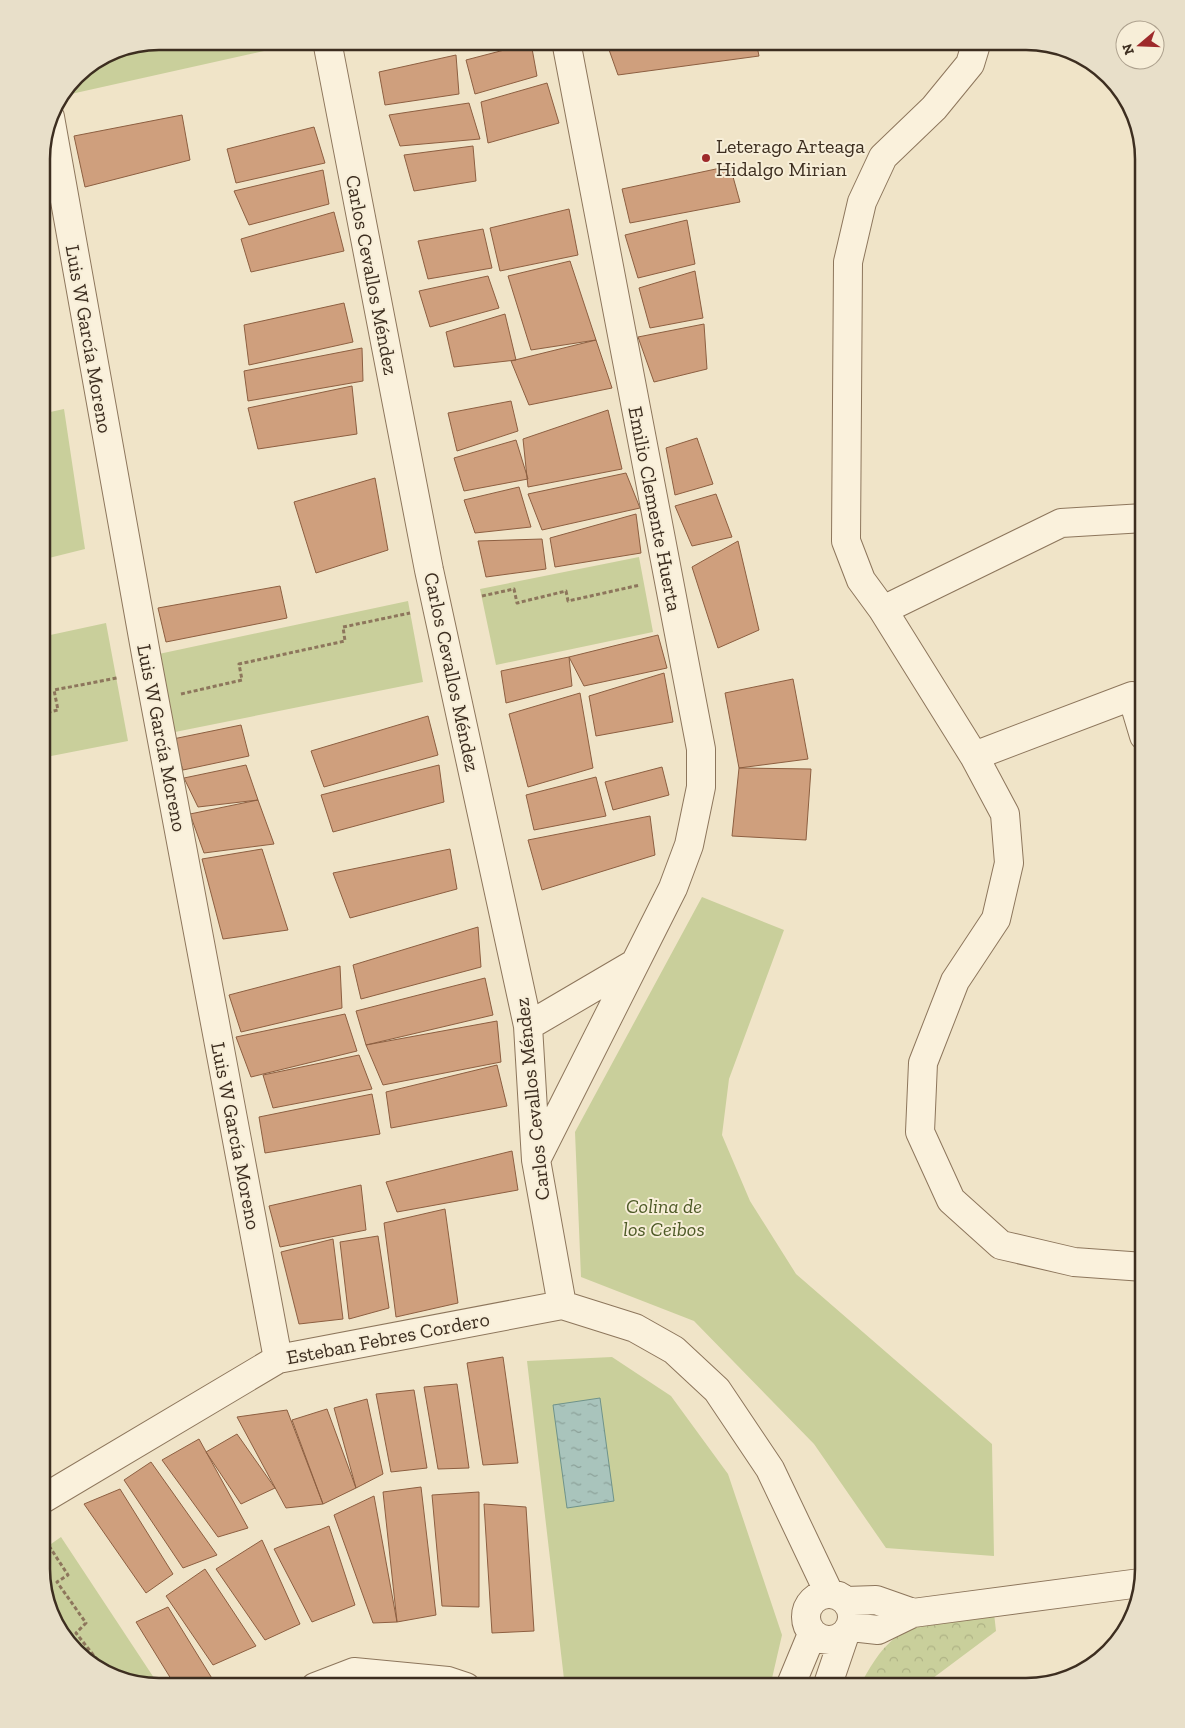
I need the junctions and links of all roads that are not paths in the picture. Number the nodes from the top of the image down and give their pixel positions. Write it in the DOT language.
graph roads {
  1 [pos="329,50"];
  2 [pos="568,50"];
  3 [pos="974,50"];
  4 [pos="53,133"];
  5 [pos="1135,519"];
  6 [pos="883,610"];
  7 [pos="1135,706"];
  8 [pos="974,756"];
  9 [pos="632,965"];
  10 [pos="528,1026"];
  11 [pos="536,1160"];
  12 [pos="1135,1266"];
  13 [pos="562,1305"];
  14 [pos="278,1358"];
  15 [pos="50,1495"];
  16 [pos="1134,1584"];
  17 [pos="843,1614"];
  18 [pos="812,1634"];
  19 [pos="337,1678"];
  20 [pos="417,1678"];
  21 [pos="794,1678"];
  22 [pos="829,1678"];
  1 -- 10 [label="street, Carlos Cevallos Méndez"];
  2 -- 9 [label="street, Emilio Clemente Huerta"];
  3 -- 6 [label="street"];
  4 -- 14 [label="street, Luis W García Moreno"];
  5 -- 6 [label="street"];
  6 -- 8 [label="street"];
  7 -- 8 [label="street"];
  8 -- 12 [label="street"];
  9 -- 10 [label="street"];
  9 -- 11 [label="street, Emilio Clemente Huerta"];
  10 -- 11 [label="street, Carlos Cevallos Méndez"];
  11 -- 13 [label="street, Carlos Cevallos Méndez"];
  13 -- 14 [label="street, Esteban Febres Cordero"];
  13 -- 17 [label="street"];
  14 -- 15 [label="street, Esteban Febres Cordero"];
  16 -- 17 [label="street"];
  17 -- 18 [label="street"];
  17 -- 18 [label="street"];
  17 -- 22 [label="street"];
  18 -- 21 [label="street"];
  19 -- 20 [label="street"];
}
